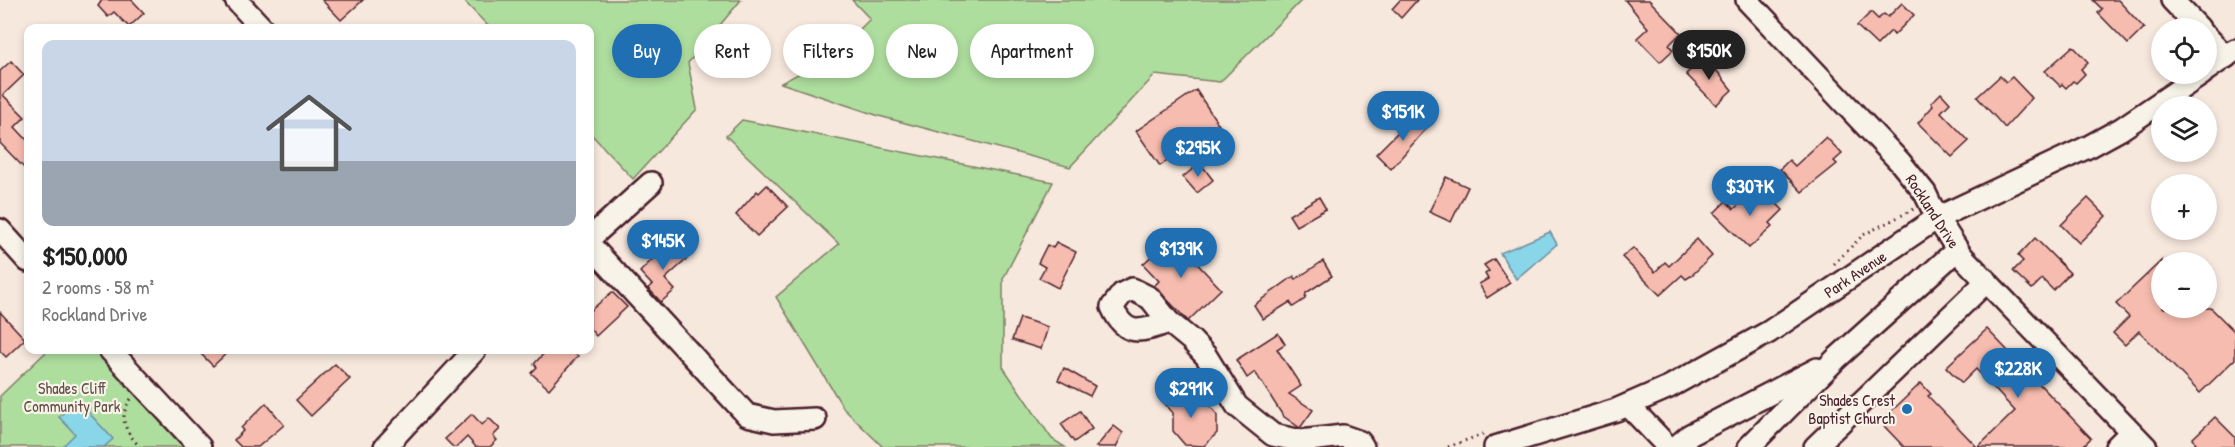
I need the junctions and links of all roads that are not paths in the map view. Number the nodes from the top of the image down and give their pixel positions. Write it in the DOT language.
graph roads {
  1 [pos="236,0"];
  2 [pos="1747,0"];
  3 [pos="2172,0"];
  4 [pos="2189,18"];
  5 [pos="258,24"];
  6 [pos="2217,44"];
  7 [pos="2230,53"];
  8 [pos="2217,62"];
  9 [pos="2188,84"];
  10 [pos="651,183"];
  11 [pos="1933,210"];
  12 [pos="0,230"];
  13 [pos="594,234"];
  14 [pos="594,250"];
  15 [pos="1957,250"];
  16 [pos="24,257"];
  17 [pos="1987,281"];
  18 [pos="1169,322"];
  19 [pos="114,354"];
  20 [pos="471,354"];
  21 [pos="1836,360"];
  22 [pos="1628,405"];
  23 [pos="815,419"];
  24 [pos="1494,439"];
  25 [pos="2139,439"];
  26 [pos="200,447"];
  27 [pos="385,447"];
  28 [pos="1363,447"];
  29 [pos="1668,447"];
  30 [pos="1676,447"];
  31 [pos="1749,447"];
  32 [pos="1815,447"];
  33 [pos="2116,447"];
  1 -- 5 [label="street"];
  2 -- 11 [label="street, Rockland Drive"];
  3 -- 4 [label="street"];
  6 -- 7 [label="street"];
  7 -- 8 [label="street"];
  9 -- 11 [label="street, Park Avenue"];
  10 -- 13 [label="street"];
  11 -- 15 [label="street, Rockland Drive"];
  11 -- 22 [label="street, Park Avenue"];
  12 -- 16 [label="street"];
  14 -- 23 [label="street"];
  15 -- 17 [label="street, Rockland Drive"];
  15 -- 21 [label="street"];
  17 -- 25 [label="street, Rockland Drive"];
  17 -- 32 [label="street"];
  18 -- 28 [label="street"];
  19 -- 26 [label="street"];
  20 -- 27 [label="street"];
  21 -- 30 [label="street"];
  21 -- 31 [label="street"];
  22 -- 24 [label="street, Park Avenue"];
  22 -- 29 [label="street"];
  25 -- 33 [label="street"];
}
